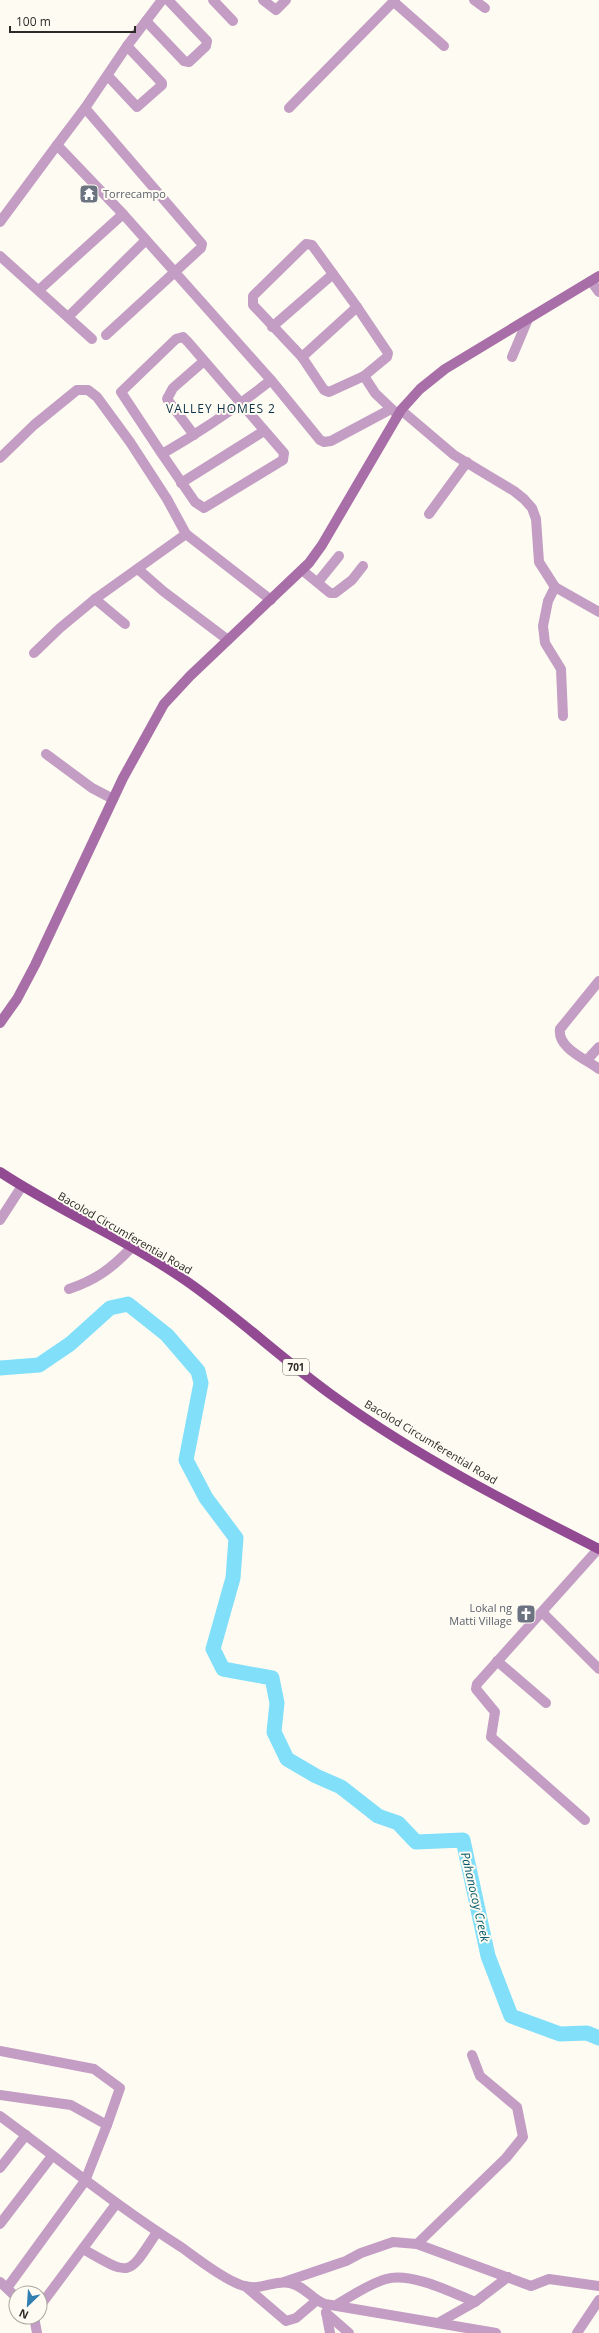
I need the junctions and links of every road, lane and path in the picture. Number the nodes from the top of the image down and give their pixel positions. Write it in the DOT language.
graph roads {
  1 [pos="162,0"];
  2 [pos="168,0"];
  3 [pos="213,0"];
  4 [pos="263,0"];
  5 [pos="286,0"];
  6 [pos="474,0"];
  7 [pos="394,1"];
  8 [pos="485,8"];
  9 [pos="146,21"];
  10 [pos="234,22"];
  11 [pos="127,46"];
  12 [pos="444,46"];
  13 [pos="108,76"];
  14 [pos="85,108"];
  15 [pos="289,108"];
  16 [pos="57,145"];
  17 [pos="123,214"];
  18 [pos="0,222"];
  19 [pos="146,240"];
  20 [pos="0,256"];
  21 [pos="175,272"];
  22 [pos="333,274"];
  23 [pos="595,279"];
  24 [pos="40,290"];
  25 [pos="599,292"];
  26 [pos="357,308"];
  27 [pos="68,317"];
  28 [pos="528,319"];
  29 [pos="272,327"];
  30 [pos="106,335"];
  31 [pos="92,340"];
  32 [pos="302,357"];
  33 [pos="512,357"];
  34 [pos="204,361"];
  35 [pos="364,376"];
  36 [pos="271,380"];
  37 [pos="242,403"];
  38 [pos="397,412"];
  39 [pos="264,431"];
  40 [pos="194,435"];
  41 [pos="162,454"];
  42 [pos="0,458"];
  43 [pos="467,462"];
  44 [pos="181,483"];
  45 [pos="429,514"];
  46 [pos="186,534"];
  47 [pos="339,556"];
  48 [pos="362,566"];
  49 [pos="139,570"];
  50 [pos="302,570"];
  51 [pos="318,582"];
  52 [pos="555,587"];
  53 [pos="95,599"];
  54 [pos="270,600"];
  55 [pos="599,612"];
  56 [pos="125,624"];
  57 [pos="228,640"];
  58 [pos="34,653"];
  59 [pos="563,716"];
  60 [pos="46,754"];
  61 [pos="113,799"];
  62 [pos="599,981"];
  63 [pos="0,1023"];
  64 [pos="599,1047"];
  65 [pos="588,1060"];
  66 [pos="599,1069"];
  67 [pos="0,1172"];
  68 [pos="22,1186"];
  69 [pos="0,1220"];
  70 [pos="131,1248"];
  71 [pos="69,1289"];
  72 [pos="599,1549"];
  73 [pos="543,1613"];
  74 [pos="497,1661"];
  75 [pos="599,1669"];
  76 [pos="546,1703"];
  77 [pos="585,1820"];
  78 [pos="0,2051"];
  79 [pos="472,2055"];
  80 [pos="0,2095"];
  81 [pos="0,2116"];
  82 [pos="107,2125"];
  83 [pos="26,2135"];
  84 [pos="52,2156"];
  85 [pos="0,2168"];
  86 [pos="85,2181"];
  87 [pos="116,2204"];
  88 [pos="0,2224"];
  89 [pos="157,2232"];
  90 [pos="417,2244"];
  91 [pos="83,2249"];
  92 [pos="508,2277"];
  93 [pos="284,2282"];
  94 [pos="3,2285"];
  95 [pos="245,2286"];
  96 [pos="599,2286"];
  97 [pos="48,2295"];
  98 [pos="599,2300"];
  99 [pos="475,2302"];
  100 [pos="336,2305"];
  101 [pos="323,2306"];
  102 [pos="438,2323"];
  103 [pos="330,2333"];
  104 [pos="349,2333"];
  105 [pos="496,2333"];
  106 [pos="577,2333"];
  1 -- 9 [label="street"];
  2 -- 9 [label="street"];
  3 -- 10 [label="street"];
  4 -- 5 [label="street"];
  6 -- 8 [label="street"];
  7 -- 12 [label="street"];
  7 -- 15 [label="street"];
  9 -- 11 [label="street"];
  11 -- 13 [label="street"];
  11 -- 13 [label="street"];
  13 -- 14 [label="street"];
  14 -- 16 [label="street"];
  14 -- 21 [label="street"];
  16 -- 17 [label="street"];
  16 -- 18 [label="street"];
  17 -- 19 [label="street"];
  17 -- 24 [label="street"];
  19 -- 21 [label="street"];
  19 -- 27 [label="street"];
  20 -- 24 [label="street"];
  21 -- 30 [label="street"];
  21 -- 36 [label="street"];
  22 -- 26 [label="street"];
  22 -- 29 [label="street"];
  22 -- 29 [label="street"];
  23 -- 25 [label="street"];
  23 -- 28 [label="main road"];
  24 -- 27 [label="street"];
  26 -- 32 [label="street"];
  26 -- 35 [label="street"];
  27 -- 31 [label="street"];
  28 -- 33 [label="street"];
  28 -- 38 [label="main road"];
  29 -- 32 [label="street"];
  32 -- 35 [label="street"];
  34 -- 37 [label="street"];
  34 -- 40 [label="street"];
  34 -- 41 [label="street"];
  35 -- 38 [label="street"];
  36 -- 37 [label="street"];
  36 -- 38 [label="street"];
  37 -- 39 [label="street"];
  37 -- 40 [label="street"];
  38 -- 43 [label="street"];
  38 -- 50 [label="main road"];
  39 -- 44 [label="street"];
  39 -- 44 [label="street"];
  40 -- 41 [label="street"];
  41 -- 44 [label="street"];
  42 -- 46 [label="street"];
  43 -- 45 [label="street"];
  43 -- 52 [label="street"];
  46 -- 49 [label="street"];
  46 -- 54 [label="street"];
  47 -- 51 [label="street"];
  48 -- 51 [label="street"];
  49 -- 53 [label="street"];
  49 -- 57 [label="street"];
  50 -- 51 [label="street"];
  50 -- 54 [label="main road"];
  52 -- 55 [label="street"];
  52 -- 59 [label="street"];
  53 -- 56 [label="street"];
  53 -- 58 [label="street"];
  54 -- 57 [label="main road"];
  57 -- 61 [label="main road"];
  60 -- 61 [label="street"];
  61 -- 63 [label="main road"];
  62 -- 65 [label="street"];
  64 -- 65 [label="street"];
  65 -- 66 [label="street"];
  67 -- 68 [label="main road, Bacolod Circumferential Road / 701"];
  68 -- 69 [label="street"];
  68 -- 70 [label="main road, Bacolod Circumferential Road / 701"];
  70 -- 71 [label="street"];
  70 -- 72 [label="main road, Bacolod Circumferential Road / 701"];
  72 -- 73 [label="street"];
  73 -- 74 [label="street"];
  73 -- 75 [label="street"];
  74 -- 76 [label="street"];
  74 -- 77 [label="street"];
  78 -- 82 [label="street"];
  79 -- 90 [label="street"];
  80 -- 82 [label="street"];
  81 -- 83 [label="street"];
  82 -- 86 [label="street"];
  83 -- 84 [label="street"];
  83 -- 85 [label="street"];
  84 -- 86 [label="street"];
  84 -- 88 [label="street"];
  86 -- 87 [label="street"];
  86 -- 94 [label="street"];
  87 -- 89 [label="street"];
  87 -- 91 [label="street"];
  89 -- 91 [label="street"];
  89 -- 95 [label="street"];
  90 -- 92 [label="street"];
  90 -- 93 [label="street"];
  91 -- 97 [label="street"];
  92 -- 96 [label="street"];
  92 -- 99 [label="street"];
  93 -- 95 [label="street"];
  93 -- 101 [label="street"];
  95 -- 101 [label="street"];
  98 -- 106 [label="street"];
  99 -- 100 [label="street"];
  99 -- 102 [label="street"];
  100 -- 101 [label="street"];
  100 -- 102 [label="street"];
  101 -- 103 [label="street"];
  101 -- 104 [label="street"];
  102 -- 105 [label="street"];
}
